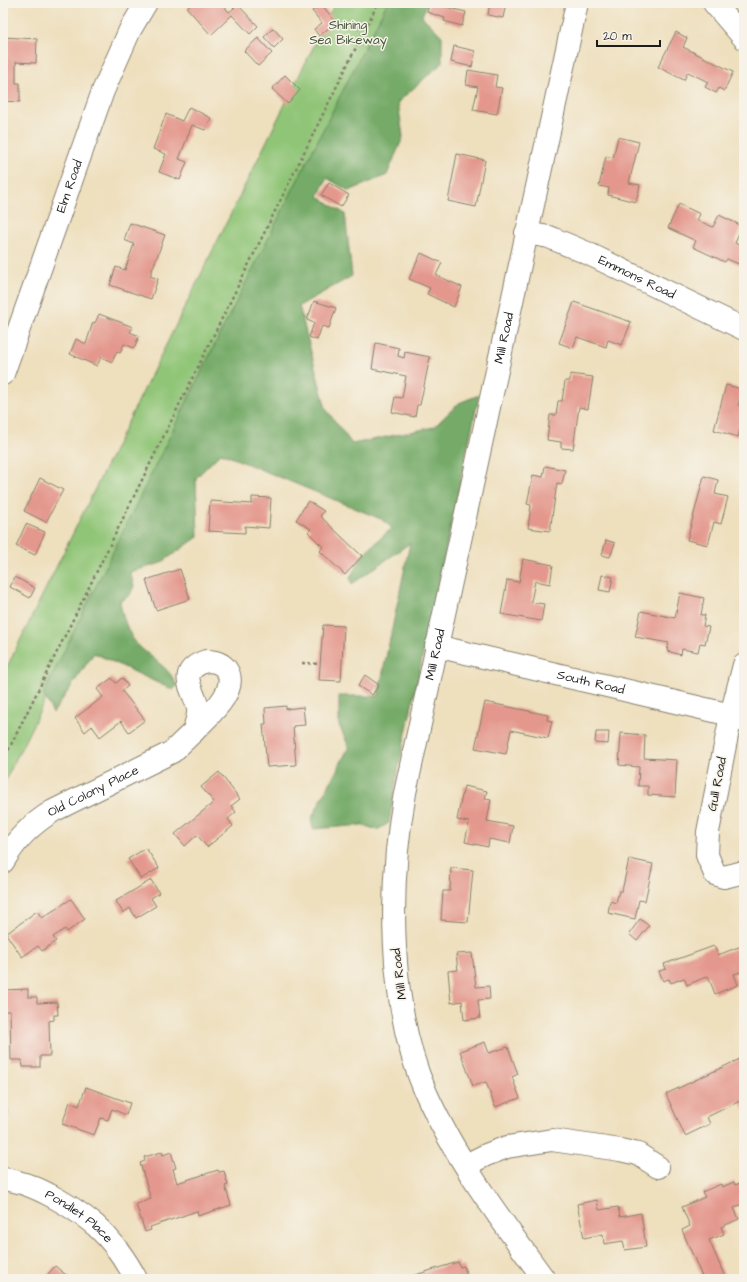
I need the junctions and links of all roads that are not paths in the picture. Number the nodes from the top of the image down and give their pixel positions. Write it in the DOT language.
graph roads {
  1 [pos="146,3"];
  2 [pos="577,3"];
  3 [pos="714,3"];
  4 [pos="744,38"];
  5 [pos="526,234"];
  6 [pos="744,329"];
  7 [pos="3,374"];
  8 [pos="436,646"];
  9 [pos="744,665"];
  10 [pos="737,718"];
  11 [pos="194,731"];
  12 [pos="3,862"];
  13 [pos="744,872"];
  14 [pos="466,1165"];
  15 [pos="658,1166"];
  16 [pos="3,1178"];
  17 [pos="136,1279"];
  18 [pos="543,1279"];
  1 -- 7 [label="street, Elm Road"];
  2 -- 5 [label="street, Mill Road"];
  3 -- 4 [label="street"];
  5 -- 6 [label="street, Emmons Road"];
  5 -- 8 [label="street, Mill Road"];
  8 -- 10 [label="street, South Road"];
  8 -- 14 [label="street, Mill Road"];
  9 -- 10 [label="street, Gull Road"];
  10 -- 13 [label="street, Gull Road"];
  11 -- 12 [label="street, Old Colony Place"];
  14 -- 15 [label="street"];
  14 -- 18 [label="street, Mill Road"];
  16 -- 17 [label="street, Pondlet Place"];
}
